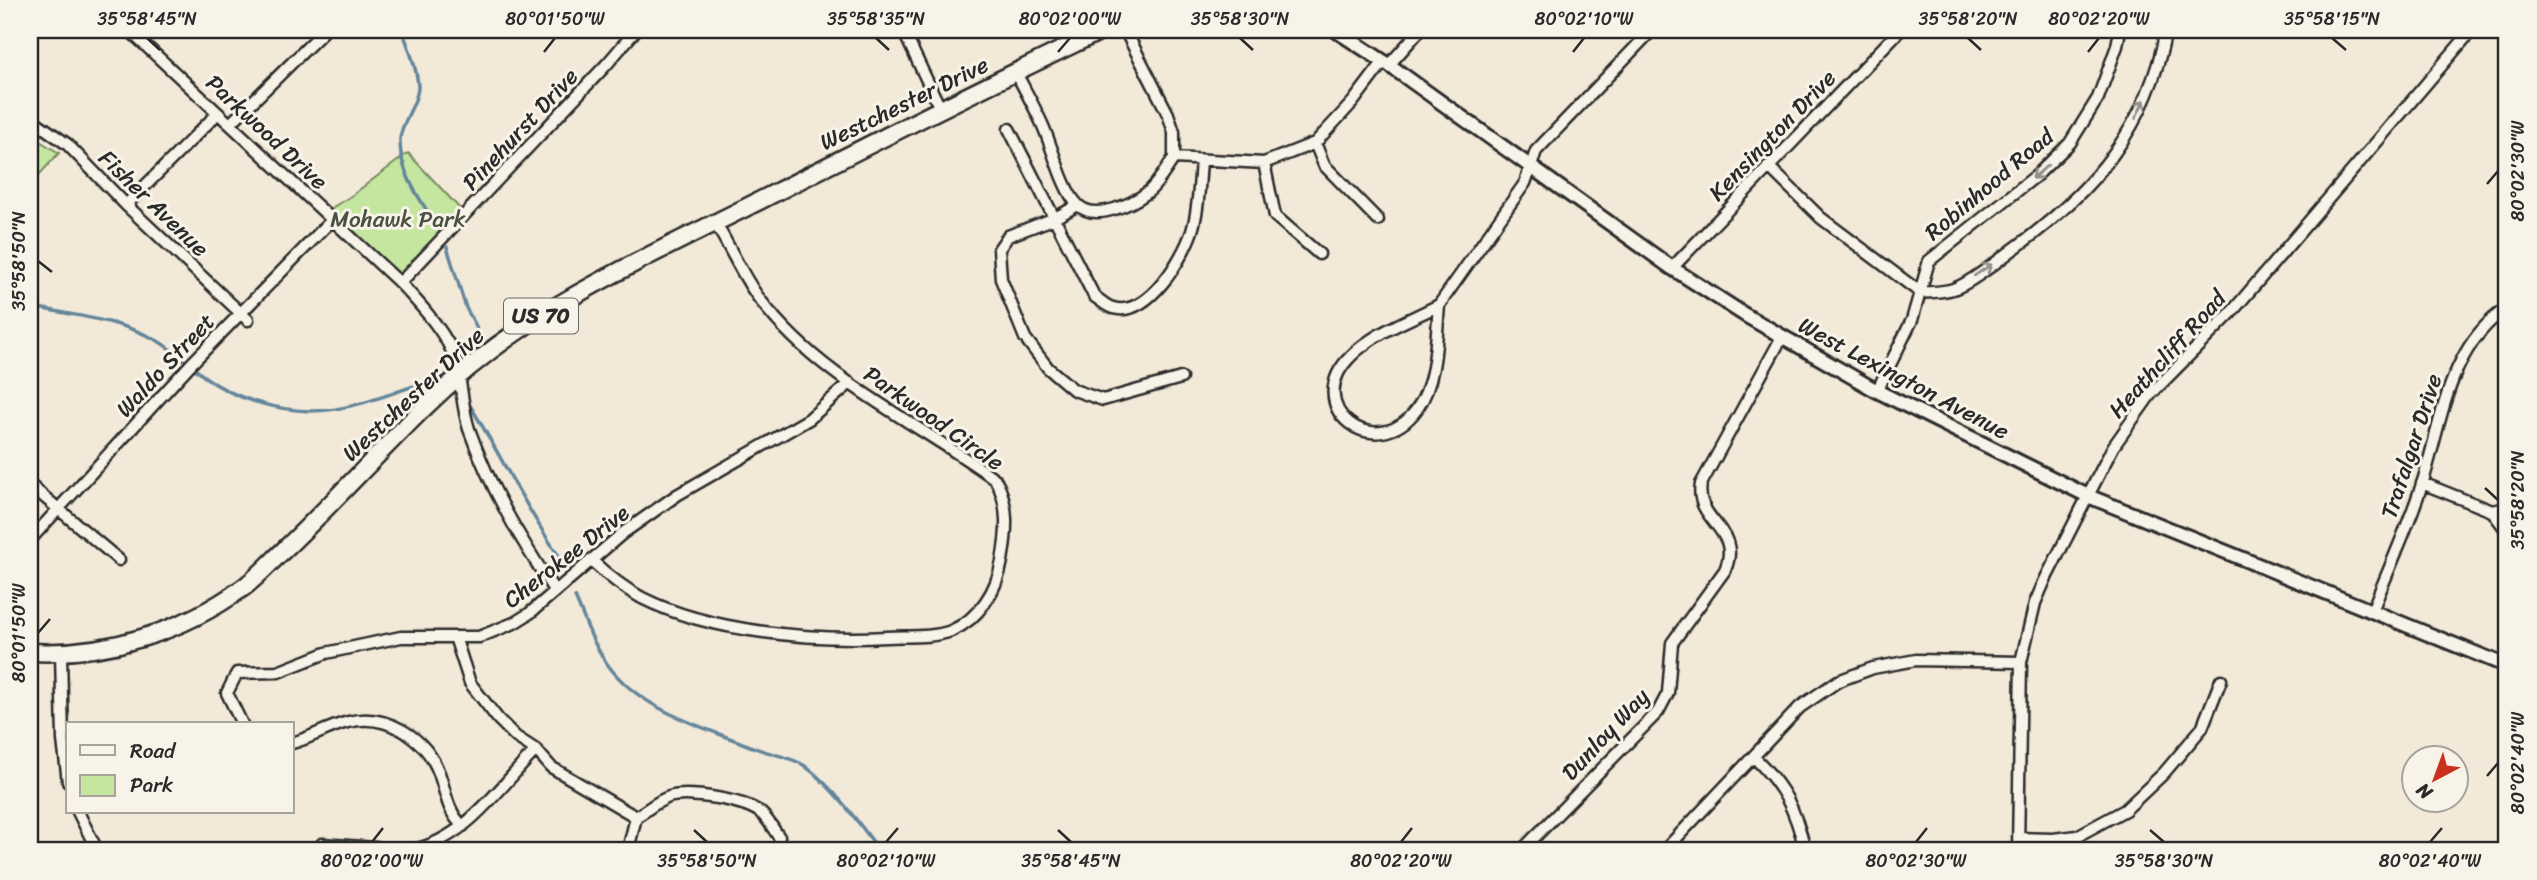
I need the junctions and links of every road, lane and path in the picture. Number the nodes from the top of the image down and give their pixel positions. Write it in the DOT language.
graph roads {
  1 [pos="129,30"];
  2 [pos="325,30"];
  3 [pos="636,30"];
  4 [pos="903,30"];
  5 [pos="1103,30"];
  6 [pos="1125,30"];
  7 [pos="1335,30"];
  8 [pos="1420,30"];
  9 [pos="1652,30"];
  10 [pos="1900,30"];
  11 [pos="2120,30"];
  12 [pos="2166,30"];
  13 [pos="2472,30"];
  14 [pos="1387,63"];
  15 [pos="1016,73"];
  16 [pos="940,108"];
  17 [pos="218,113"];
  18 [pos="30,118"];
  19 [pos="230,124"];
  20 [pos="1009,129"];
  21 [pos="1315,143"];
  22 [pos="1174,158"];
  23 [pos="1201,161"];
  24 [pos="1264,163"];
  25 [pos="1768,166"];
  26 [pos="1530,167"];
  27 [pos="126,205"];
  28 [pos="1078,205"];
  29 [pos="1055,218"];
  30 [pos="332,220"];
  31 [pos="1378,220"];
  32 [pos="715,223"];
  33 [pos="1319,254"];
  34 [pos="1672,268"];
  35 [pos="400,283"];
  36 [pos="1921,293"];
  37 [pos="1439,305"];
  38 [pos="2507,308"];
  39 [pos="244,316"];
  40 [pos="1782,337"];
  41 [pos="458,377"];
  42 [pos="1181,378"];
  43 [pos="850,383"];
  44 [pos="1877,391"];
  45 [pos="2422,483"];
  46 [pos="30,485"];
  47 [pos="2088,496"];
  48 [pos="2507,508"];
  49 [pos="57,509"];
  50 [pos="2492,511"];
  51 [pos="2507,531"];
  52 [pos="30,540"];
  53 [pos="118,560"];
  54 [pos="591,560"];
  55 [pos="554,590"];
  56 [pos="2372,611"];
  57 [pos="455,637"];
  58 [pos="30,652"];
  59 [pos="61,653"];
  60 [pos="2021,662"];
  61 [pos="2507,666"];
  62 [pos="2221,680"];
  63 [pos="241,722"];
  64 [pos="294,742"];
  65 [pos="536,750"];
  66 [pos="1754,757"];
  67 [pos="66,768"];
  68 [pos="79,814"];
  69 [pos="636,817"];
  70 [pos="463,826"];
  71 [pos="779,837"];
  72 [pos="2019,838"];
  73 [pos="322,844"];
  74 [pos="97,850"];
  75 [pos="402,850"];
  76 [pos="412,850"];
  77 [pos="628,850"];
  78 [pos="1521,850"];
  79 [pos="1665,850"];
  80 [pos="1805,850"];
  81 [pos="2018,850"];
  1 -- 17 [label="street, Parkwood Drive"];
  2 -- 19 [label="street"];
  3 -- 35 [label="street, Pinehurst Drive"];
  4 -- 16 [label="street"];
  5 -- 15 [label="main road, Westchester Drive / US 70"];
  6 -- 22 [label="street"];
  7 -- 14 [label="street, West Lexington Avenue"];
  8 -- 14 [label="street"];
  9 -- 26 [label="street"];
  10 -- 25 [label="street, Kensington Drive"];
  11 -- 36 [label="street, Robinhood Road, one-way"];
  36 -- 12 [label="street, one-way"];
  13 -- 47 [label="street, Heathcliff Road"];
  14 -- 21 [label="street"];
  14 -- 26 [label="street, West Lexington Avenue"];
  15 -- 16 [label="main road, Westchester Drive / US 70"];
  15 -- 28 [label="street"];
  16 -- 32 [label="main road, Westchester Drive / US 70"];
  17 -- 19 [label="street, Parkwood Drive"];
  17 -- 27 [label="street"];
  18 -- 27 [label="street, Fisher Avenue"];
  19 -- 30 [label="street, Parkwood Drive"];
  20 -- 29 [label="street"];
  21 -- 24 [label="street"];
  21 -- 31 [label="street"];
  22 -- 23 [label="street"];
  22 -- 28 [label="street"];
  23 -- 24 [label="street"];
  23 -- 29 [label="street"];
  24 -- 33 [label="street"];
  25 -- 34 [label="street, Kensington Drive"];
  25 -- 36 [label="street"];
  26 -- 34 [label="street, West Lexington Avenue"];
  26 -- 37 [label="street"];
  27 -- 39 [label="street, Fisher Avenue"];
  28 -- 29 [label="street"];
  29 -- 42 [label="street"];
  30 -- 35 [label="street, Parkwood Drive"];
  30 -- 39 [label="street, Waldo Street"];
  32 -- 41 [label="main road, Westchester Drive / US 70"];
  32 -- 43 [label="street, Parkwood Circle"];
  34 -- 40 [label="street, West Lexington Avenue"];
  35 -- 41 [label="street, Parkwood Drive"];
  36 -- 44 [label="street, Robinhood Road"];
  37 -- 37 [label="street"];
  38 -- 45 [label="street, Trafalgar Drive"];
  39 -- 49 [label="street, Waldo Street"];
  40 -- 44 [label="street, West Lexington Avenue"];
  40 -- 78 [label="street, Dunloy Way"];
  41 -- 55 [label="street, Parkwood Drive"];
  41 -- 59 [label="main road, Westchester Drive / US 70"];
  43 -- 54 [label="street, Cherokee Drive"];
  43 -- 54 [label="street, Parkwood Circle"];
  44 -- 47 [label="street, West Lexington Avenue"];
  45 -- 50 [label="street"];
  45 -- 56 [label="street, Trafalgar Drive"];
  46 -- 49 [label="street"];
  47 -- 56 [label="street, West Lexington Avenue"];
  47 -- 60 [label="street, Heathcliff Road"];
  48 -- 50 [label="street"];
  49 -- 52 [label="street, Waldo Street"];
  49 -- 53 [label="street"];
  50 -- 51 [label="street"];
  54 -- 55 [label="street, Cherokee Drive"];
  55 -- 57 [label="street, Cherokee Drive"];
  56 -- 61 [label="street, West Lexington Avenue"];
  57 -- 63 [label="street, Cherokee Drive"];
  57 -- 65 [label="street"];
  58 -- 59 [label="main road, Westchester Drive / US 70"];
  59 -- 67 [label="street"];
  60 -- 66 [label="street"];
  60 -- 72 [label="street, Heathcliff Road"];
  62 -- 72 [label="street"];
  64 -- 70 [label="street"];
  65 -- 69 [label="street"];
  65 -- 70 [label="street"];
  66 -- 79 [label="street"];
  66 -- 80 [label="street"];
  68 -- 74 [label="street"];
  69 -- 71 [label="street"];
  69 -- 77 [label="street"];
  70 -- 76 [label="street"];
  72 -- 81 [label="street, Heathcliff Road"];
  73 -- 75 [label="street"];
}
